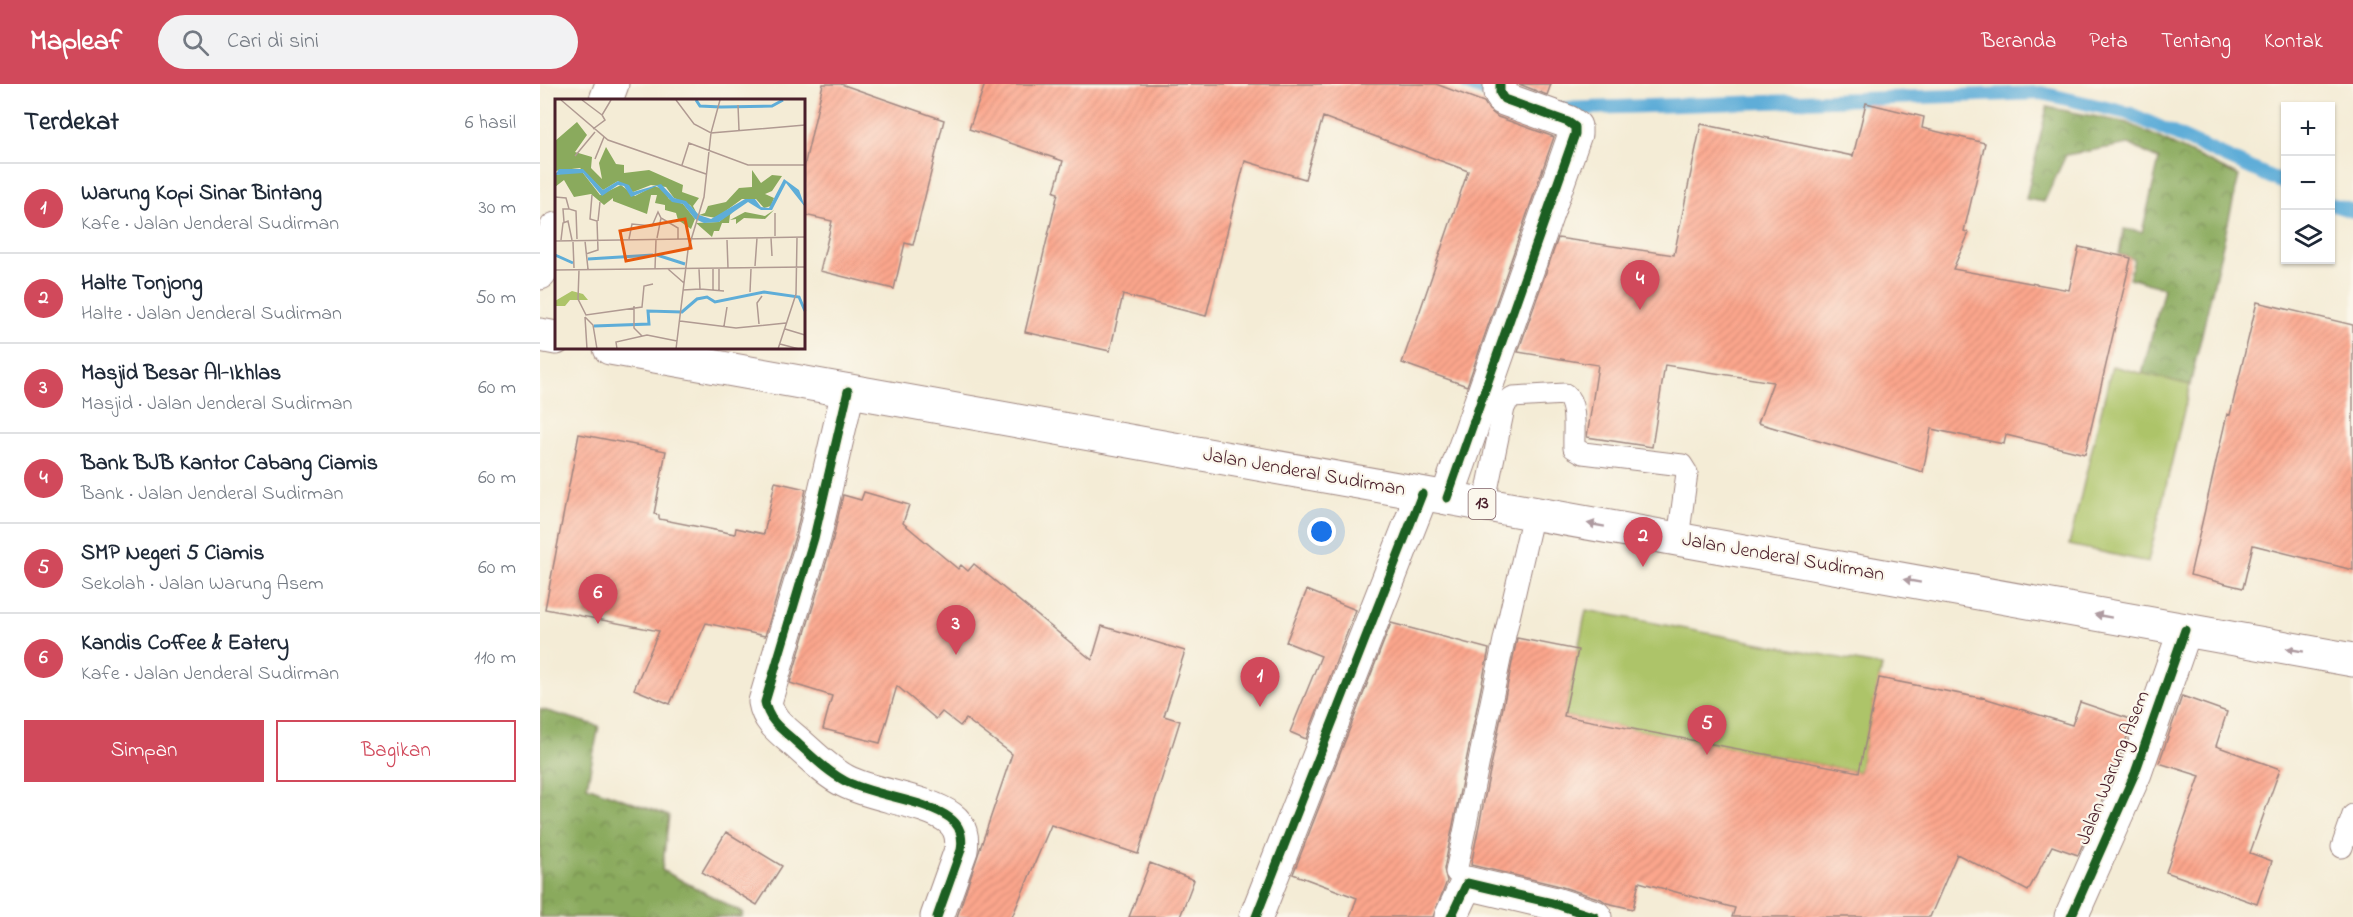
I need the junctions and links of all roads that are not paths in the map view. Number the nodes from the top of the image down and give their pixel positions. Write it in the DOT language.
graph roads {
  1 [pos="612,84"];
  2 [pos="1500,84"];
  3 [pos="606,99"];
  4 [pos="555,232"];
  5 [pos="540,273"];
  6 [pos="540,335"];
  7 [pos="555,338"];
  8 [pos="621,350"];
  9 [pos="849,391"];
  10 [pos="1435,496"];
  11 [pos="1484,505"];
  12 [pos="1533,514"];
  13 [pos="1678,539"];
  14 [pos="2185,630"];
  15 [pos="2353,660"];
  16 [pos="2353,815"];
  17 [pos="2342,847"];
  18 [pos="1467,884"];
  19 [pos="937,917"];
  20 [pos="1256,917"];
  21 [pos="1451,917"];
  22 [pos="1595,917"];
  23 [pos="2071,917"];
  1 -- 3 [label="main road"];
  2 -- 10 [label="main road"];
  4 -- 5 [label="main road"];
  6 -- 7 [label="main road"];
  8 -- 9 [label="main road, Jalan Jenderal Sudirman / 13"];
  9 -- 10 [label="main road, Jalan Jenderal Sudirman / 13"];
  9 -- 19 [label="main road"];
  10 -- 11 [label="main road, Jalan Jenderal Sudirman / 13"];
  10 -- 20 [label="main road"];
  11 -- 12 [label="main road, Jalan Jenderal Sudirman / 13"];
  11 -- 13 [label="lane"];
  13 -- 12 [label="main road, Jalan Jenderal Sudirman / 13, one-way"];
  12 -- 18 [label="lane"];
  14 -- 13 [label="main road, Jalan Jenderal Sudirman / 13, one-way"];
  15 -- 14 [label="main road, Jalan Jenderal Sudirman / 13, one-way"];
  14 -- 23 [label="main road, Jalan Warung Asem"];
  16 -- 17 [label="lane"];
  18 -- 21 [label="main road"];
  18 -- 22 [label="main road"];
}
